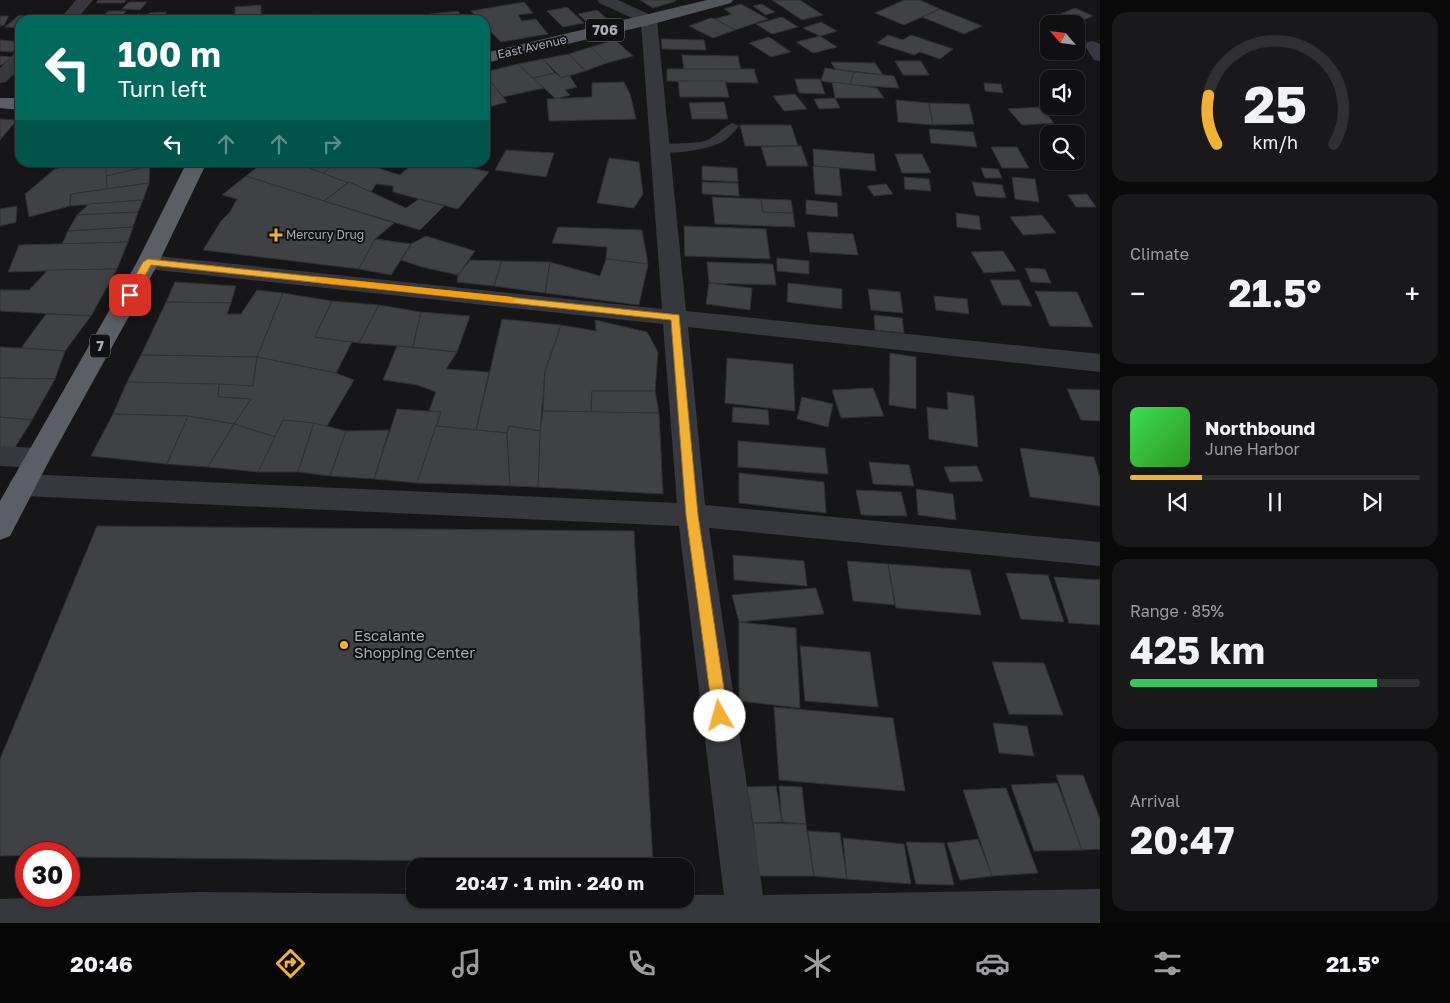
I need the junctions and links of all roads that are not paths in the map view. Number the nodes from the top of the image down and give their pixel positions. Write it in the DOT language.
graph roads {
  1 [pos="85,0"];
  2 [pos="605,0"];
  3 [pos="725,0"];
  4 [pos="72,15"];
  5 [pos="649,20"];
  6 [pos="490,57"];
  7 [pos="15,63"];
  8 [pos="0,78"];
  9 [pos="0,103"];
  10 [pos="15,104"];
  11 [pos="733,126"];
  12 [pos="660,148"];
  13 [pos="195,167"];
  14 [pos="148,262"];
  15 [pos="675,317"];
  16 [pos="1100,363"];
  17 [pos="0,456"];
  18 [pos="37,458"];
  19 [pos="23,485"];
  20 [pos="692,515"];
  21 [pos="0,528"];
  22 [pos="1100,554"];
  23 [pos="1100,908"];
  24 [pos="198,917"];
  25 [pos="0,918"];
  26 [pos="747,919"];
  1 -- 4 [label="street"];
  2 -- 5 [label="street"];
  3 -- 5 [label="main road, East Avenue / 706"];
  5 -- 6 [label="main road, East Avenue / 706"];
  5 -- 12 [label="street"];
  7 -- 8 [label="street"];
  9 -- 10 [label="highway"];
  11 -- 12 [label="lane"];
  12 -- 15 [label="street"];
  13 -- 14 [label="highway, 7"];
  14 -- 15 [label="street"];
  14 -- 18 [label="highway, 7"];
  15 -- 16 [label="street"];
  15 -- 20 [label="street"];
  17 -- 18 [label="street"];
  18 -- 19 [label="highway, 7"];
  19 -- 20 [label="street"];
  19 -- 21 [label="highway, 7"];
  20 -- 22 [label="street"];
  20 -- 26 [label="street"];
  23 -- 26 [label="street"];
  24 -- 25 [label="street"];
  24 -- 26 [label="street"];
}
